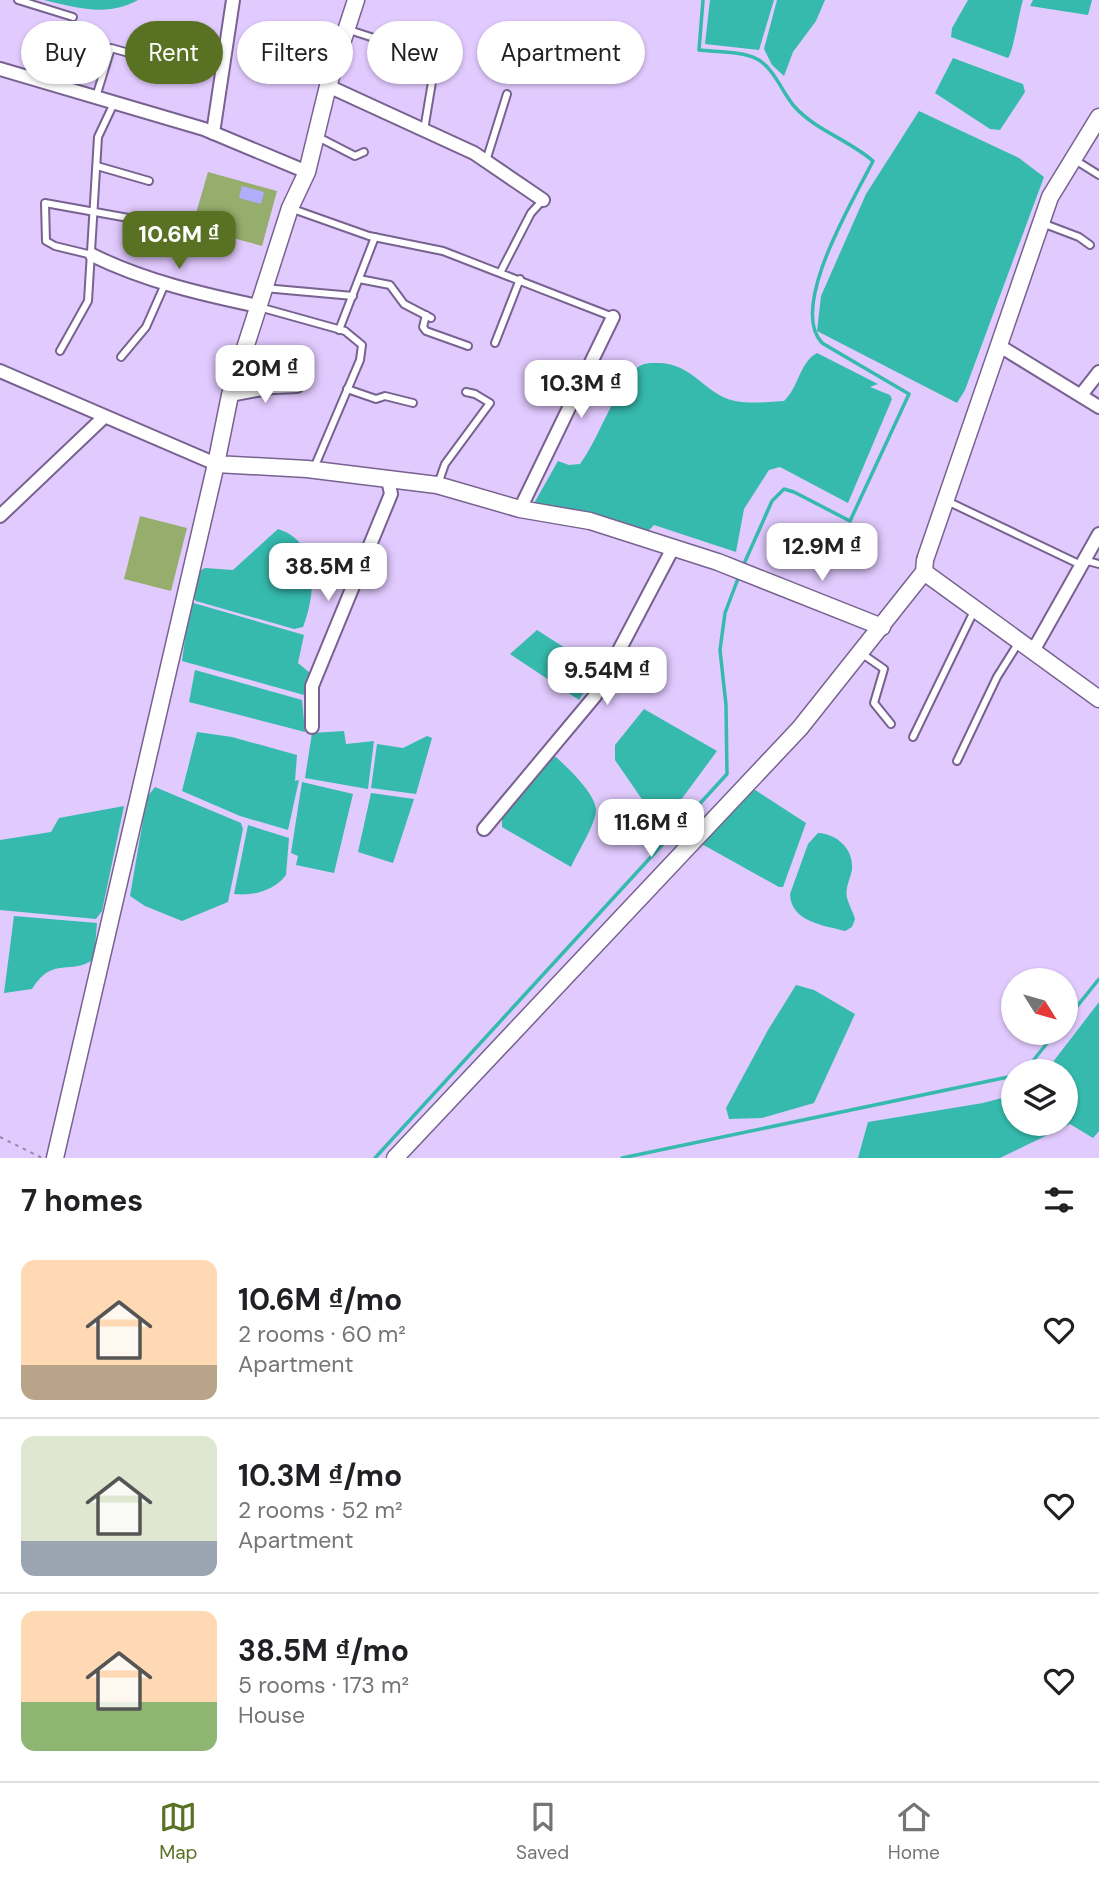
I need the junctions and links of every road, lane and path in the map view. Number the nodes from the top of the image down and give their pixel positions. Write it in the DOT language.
graph roads {
  1 [pos="18,0"];
  2 [pos="233,0"];
  3 [pos="356,0"];
  4 [pos="73,16"];
  5 [pos="349,21"];
  6 [pos="353,31"];
  7 [pos="224,49"];
  8 [pos="125,52"];
  9 [pos="0,69"];
  10 [pos="329,84"];
  11 [pos="331,84"];
  12 [pos="507,94"];
  13 [pos="96,97"];
  14 [pos="114,103"];
  15 [pos="1099,117"];
  16 [pos="424,130"];
  17 [pos="213,133"];
  18 [pos="316,136"];
  19 [pos="364,152"];
  20 [pos="1074,159"];
  21 [pos="486,161"];
  22 [pos="97,166"];
  23 [pos="307,172"];
  24 [pos="1099,176"];
  25 [pos="149,181"];
  26 [pos="543,200"];
  27 [pos="290,208"];
  28 [pos="94,211"];
  29 [pos="1040,223"];
  30 [pos="184,228"];
  31 [pos="375,237"];
  32 [pos="1090,245"];
  33 [pos="92,255"];
  34 [pos="500,271"];
  35 [pos="359,279"];
  36 [pos="520,279"];
  37 [pos="165,284"];
  38 [pos="264,288"];
  39 [pos="353,296"];
  40 [pos="258,306"];
  41 [pos="613,317"];
  42 [pos="339,330"];
  43 [pos="495,343"];
  44 [pos="998,345"];
  45 [pos="468,346"];
  46 [pos="60,351"];
  47 [pos="121,357"];
  48 [pos="0,371"];
  49 [pos="1099,372"];
  50 [pos="297,386"];
  51 [pos="347,389"];
  52 [pos="466,392"];
  53 [pos="230,395"];
  54 [pos="1081,395"];
  55 [pos="413,403"];
  56 [pos="1099,407"];
  57 [pos="104,417"];
  58 [pos="216,464"];
  59 [pos="313,470"];
  60 [pos="388,479"];
  61 [pos="437,485"];
  62 [pos="945,499"];
  63 [pos="520,509"];
  64 [pos="0,516"];
  65 [pos="1099,534"];
  66 [pos="673,548"];
  67 [pos="1083,562"];
  68 [pos="925,563"];
  69 [pos="1099,564"];
  70 [pos="975,609"];
  71 [pos="882,627"];
  72 [pos="1026,646"];
  73 [pos="862,653"];
  74 [pos="1097,693"];
  75 [pos="891,724"];
  76 [pos="312,727"];
  77 [pos="913,737"];
  78 [pos="957,761"];
  79 [pos="484,829"];
  80 [pos="0,1137"];
  81 [pos="43,1158"];
  82 [pos="55,1158"];
  83 [pos="395,1158"];
  1 -- 4 [label="lane"];
  2 -- 7 [label="street"];
  3 -- 5 [label="street"];
  6 -- 16 [label="lane"];
  7 -- 17 [label="street"];
  8 -- 13 [label="lane"];
  9 -- 13 [label="street"];
  10 -- 18 [label="street"];
  11 -- 16 [label="street"];
  12 -- 21 [label="lane"];
  13 -- 14 [label="street"];
  14 -- 17 [label="street"];
  14 -- 22 [label="lane"];
  15 -- 20 [label="street"];
  16 -- 21 [label="street"];
  17 -- 23 [label="street"];
  18 -- 19 [label="lane"];
  18 -- 23 [label="street"];
  20 -- 24 [label="lane"];
  20 -- 29 [label="street"];
  21 -- 26 [label="street"];
  22 -- 25 [label="lane"];
  22 -- 28 [label="lane"];
  23 -- 27 [label="street"];
  26 -- 34 [label="lane"];
  27 -- 31 [label="lane"];
  27 -- 38 [label="street"];
  28 -- 30 [label="lane"];
  28 -- 33 [label="lane"];
  28 -- 33 [label="lane"];
  29 -- 32 [label="lane"];
  29 -- 44 [label="street"];
  31 -- 34 [label="lane"];
  31 -- 35 [label="lane"];
  33 -- 37 [label="street"];
  33 -- 46 [label="lane"];
  34 -- 36 [label="lane"];
  35 -- 39 [label="lane"];
  35 -- 45 [label="lane"];
  36 -- 41 [label="lane"];
  36 -- 43 [label="lane"];
  37 -- 40 [label="street"];
  37 -- 47 [label="lane"];
  38 -- 39 [label="lane"];
  38 -- 40 [label="street"];
  39 -- 42 [label="lane"];
  40 -- 42 [label="lane"];
  40 -- 53 [label="street"];
  41 -- 63 [label="street"];
  42 -- 51 [label="lane"];
  44 -- 54 [label="street"];
  44 -- 62 [label="street"];
  48 -- 57 [label="street"];
  49 -- 54 [label="street"];
  50 -- 53 [label="street"];
  51 -- 55 [label="lane"];
  51 -- 59 [label="lane"];
  52 -- 61 [label="lane"];
  53 -- 58 [label="street"];
  54 -- 56 [label="street"];
  57 -- 58 [label="street"];
  57 -- 64 [label="street"];
  58 -- 59 [label="street"];
  58 -- 82 [label="street"];
  59 -- 60 [label="street"];
  60 -- 61 [label="street"];
  60 -- 76 [label="street"];
  61 -- 63 [label="street"];
  62 -- 67 [label="lane"];
  62 -- 68 [label="street"];
  63 -- 66 [label="street"];
  65 -- 67 [label="street"];
  66 -- 71 [label="street"];
  66 -- 79 [label="street"];
  67 -- 69 [label="lane"];
  67 -- 72 [label="street"];
  68 -- 70 [label="street"];
  68 -- 71 [label="street"];
  70 -- 72 [label="street"];
  70 -- 77 [label="lane"];
  71 -- 73 [label="street"];
  72 -- 74 [label="street"];
  72 -- 78 [label="lane"];
  73 -- 75 [label="lane"];
  73 -- 83 [label="street"];
  80 -- 81 [label="path"];
}
